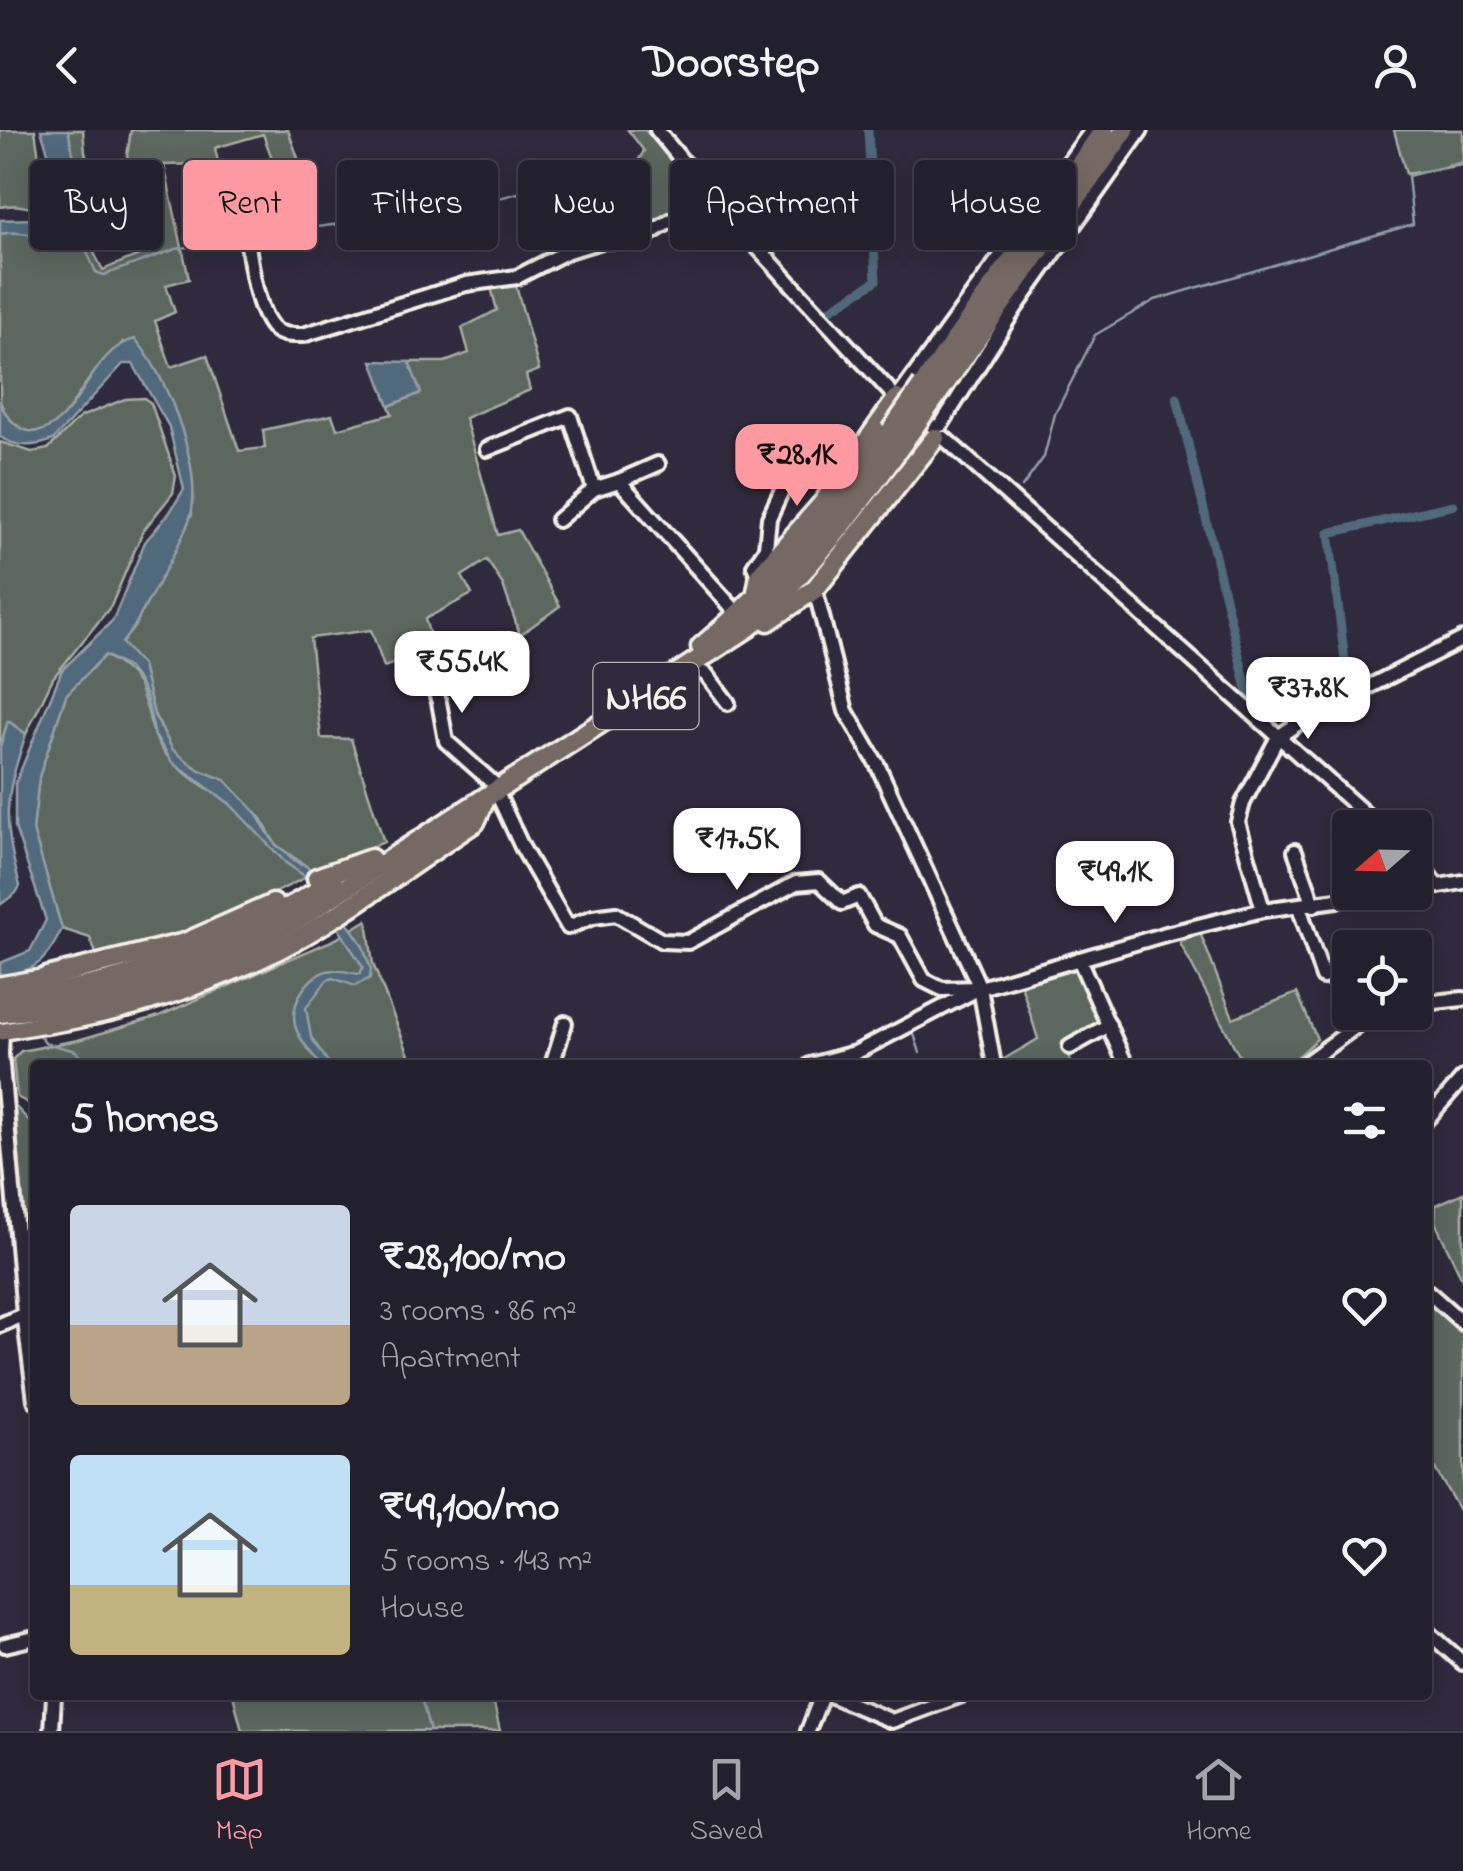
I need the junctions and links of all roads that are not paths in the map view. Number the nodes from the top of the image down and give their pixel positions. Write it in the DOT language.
graph roads {
  1 [pos="657,130"];
  2 [pos="1092,130"];
  3 [pos="1104,130"];
  4 [pos="1125,130"];
  5 [pos="1141,130"];
  6 [pos="682,160"];
  7 [pos="670,221"];
  8 [pos="250,250"];
  9 [pos="760,250"];
  10 [pos="930,390"];
  11 [pos="896,399"];
  12 [pos="938,432"];
  13 [pos="898,436"];
  14 [pos="804,442"];
  15 [pos="487,448"];
  16 [pos="658,464"];
  17 [pos="619,482"];
  18 [pos="594,489"];
  19 [pos="558,520"];
  20 [pos="759,578"];
  21 [pos="815,589"];
  22 [pos="756,597"];
  23 [pos="744,621"];
  24 [pos="1463,639"];
  25 [pos="424,658"];
  26 [pos="691,666"];
  27 [pos="728,703"];
  28 [pos="1278,737"];
  29 [pos="492,791"];
  30 [pos="1360,810"];
  31 [pos="1294,851"];
  32 [pos="371,859"];
  33 [pos="1432,880"];
  34 [pos="1437,886"];
  35 [pos="1462,886"];
  36 [pos="1432,887"];
  37 [pos="1332,903"];
  38 [pos="1299,906"];
  39 [pos="1314,906"];
  40 [pos="1263,910"];
  41 [pos="1079,960"];
  42 [pos="47,977"];
  43 [pos="1322,977"];
  44 [pos="0,985"];
  45 [pos="980,988"];
  46 [pos="0,998"];
  47 [pos="1463,999"];
  48 [pos="1432,1002"];
  49 [pos="565,1023"];
  50 [pos="45,1024"];
  51 [pos="1,1026"];
  52 [pos="1109,1026"];
  53 [pos="1351,1030"];
  54 [pos="1070,1046"];
  55 [pos="554,1060"];
  56 [pos="829,1060"];
  57 [pos="993,1060"];
  58 [pos="1124,1060"];
  59 [pos="1310,1060"];
  60 [pos="1463,1078"];
  61 [pos="1432,1111"];
  62 [pos="1432,1296"];
  63 [pos="30,1312"];
  64 [pos="1463,1323"];
  65 [pos="0,1325"];
  66 [pos="1432,1638"];
  67 [pos="30,1639"];
  68 [pos="5,1645"];
  69 [pos="1463,1663"];
  70 [pos="54,1700"];
  71 [pos="824,1700"];
  72 [pos="837,1700"];
  73 [pos="951,1700"];
  74 [pos="894,1726"];
  75 [pos="52,1731"];
  76 [pos="808,1731"];
  1 -- 6 [label="street"];
  2 -- 11 [label="street"];
  3 -- 10 [label="highway, NH66"];
  4 -- 10 [label="highway, NH66"];
  5 -- 12 [label="street"];
  7 -- 8 [label="street"];
  9 -- 11 [label="street"];
  10 -- 13 [label="highway, NH66, bridge"];
  11 -- 12 [label="street"];
  11 -- 20 [label="highway"];
  12 -- 21 [label="highway"];
  12 -- 28 [label="street"];
  13 -- 22 [label="highway, NH66"];
  13 -- 23 [label="highway, NH66"];
  14 -- 20 [label="street"];
  15 -- 18 [label="street"];
  16 -- 17 [label="street"];
  17 -- 18 [label="street"];
  17 -- 23 [label="street"];
  18 -- 19 [label="street"];
  20 -- 22 [label="highway"];
  21 -- 23 [label="highway"];
  21 -- 45 [label="street"];
  22 -- 23 [label="highway, NH66"];
  23 -- 26 [label="highway, NH66"];
  23 -- 29 [label="highway, NH66"];
  24 -- 28 [label="street"];
  25 -- 29 [label="street"];
  26 -- 27 [label="street"];
  26 -- 29 [label="highway, NH66"];
  28 -- 30 [label="street"];
  28 -- 40 [label="street"];
  29 -- 32 [label="highway, NH66"];
  29 -- 45 [label="street"];
  29 -- 50 [label="highway"];
  29 -- 51 [label="highway, NH66"];
  31 -- 39 [label="street"];
  32 -- 42 [label="highway"];
  32 -- 46 [label="highway, NH66"];
  33 -- 34 [label="street"];
  34 -- 35 [label="street"];
  34 -- 36 [label="street"];
  37 -- 39 [label="street"];
  38 -- 39 [label="street"];
  38 -- 40 [label="street"];
  38 -- 43 [label="street"];
  40 -- 41 [label="street"];
  41 -- 45 [label="street"];
  41 -- 52 [label="street"];
  42 -- 44 [label="main road"];
  45 -- 56 [label="street"];
  45 -- 57 [label="street"];
  47 -- 48 [label="street"];
  49 -- 55 [label="street"];
  50 -- 51 [label="main road"];
  51 -- 63 [label="street"];
  52 -- 54 [label="street"];
  52 -- 58 [label="street"];
  53 -- 59 [label="street"];
  60 -- 61 [label="street"];
  62 -- 64 [label="street"];
  63 -- 65 [label="street"];
  66 -- 69 [label="street"];
  67 -- 68 [label="street"];
  70 -- 75 [label="street"];
  71 -- 76 [label="street"];
  72 -- 74 [label="street"];
  73 -- 74 [label="street"];
}
